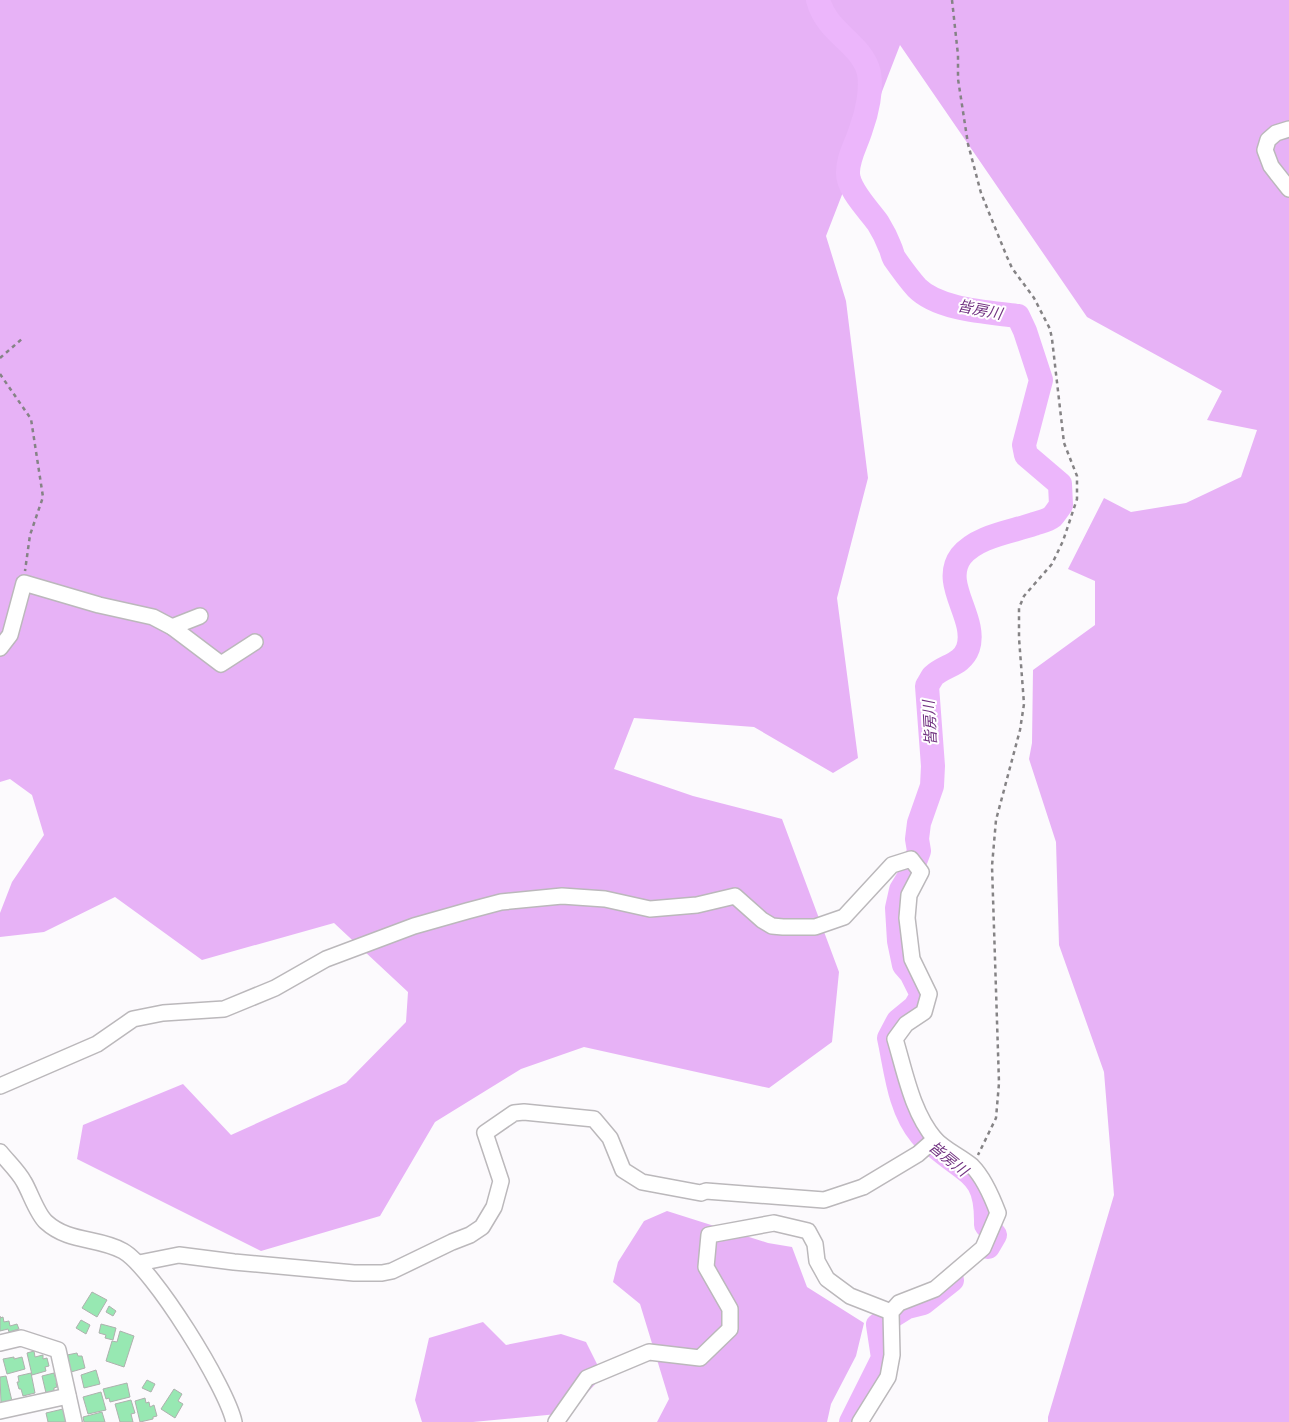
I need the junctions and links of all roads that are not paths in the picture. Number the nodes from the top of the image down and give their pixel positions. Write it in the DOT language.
graph roads {
  1 [pos="1289,129"];
  2 [pos="1289,189"];
  3 [pos="200,616"];
  4 [pos="172,627"];
  5 [pos="255,642"];
  6 [pos="0,648"];
  7 [pos="0,1086"];
  8 [pos="935,1139"];
  9 [pos="0,1152"];
  10 [pos="139,1263"];
  11 [pos="891,1312"];
  12 [pos="0,1343"];
  13 [pos="68,1396"];
  14 [pos="0,1411"];
  15 [pos="74,1422"];
  16 [pos="234,1422"];
  17 [pos="556,1422"];
  18 [pos="860,1422"];
  1 -- 2 [label="street"];
  3 -- 4 [label="street"];
  4 -- 5 [label="street"];
  4 -- 6 [label="street"];
  7 -- 8 [label="street"];
  8 -- 10 [label="street"];
  8 -- 11 [label="street"];
  9 -- 10 [label="street"];
  10 -- 16 [label="street"];
  11 -- 17 [label="street"];
  11 -- 18 [label="street"];
  12 -- 13 [label="street"];
  13 -- 14 [label="street"];
  13 -- 15 [label="street"];
}
